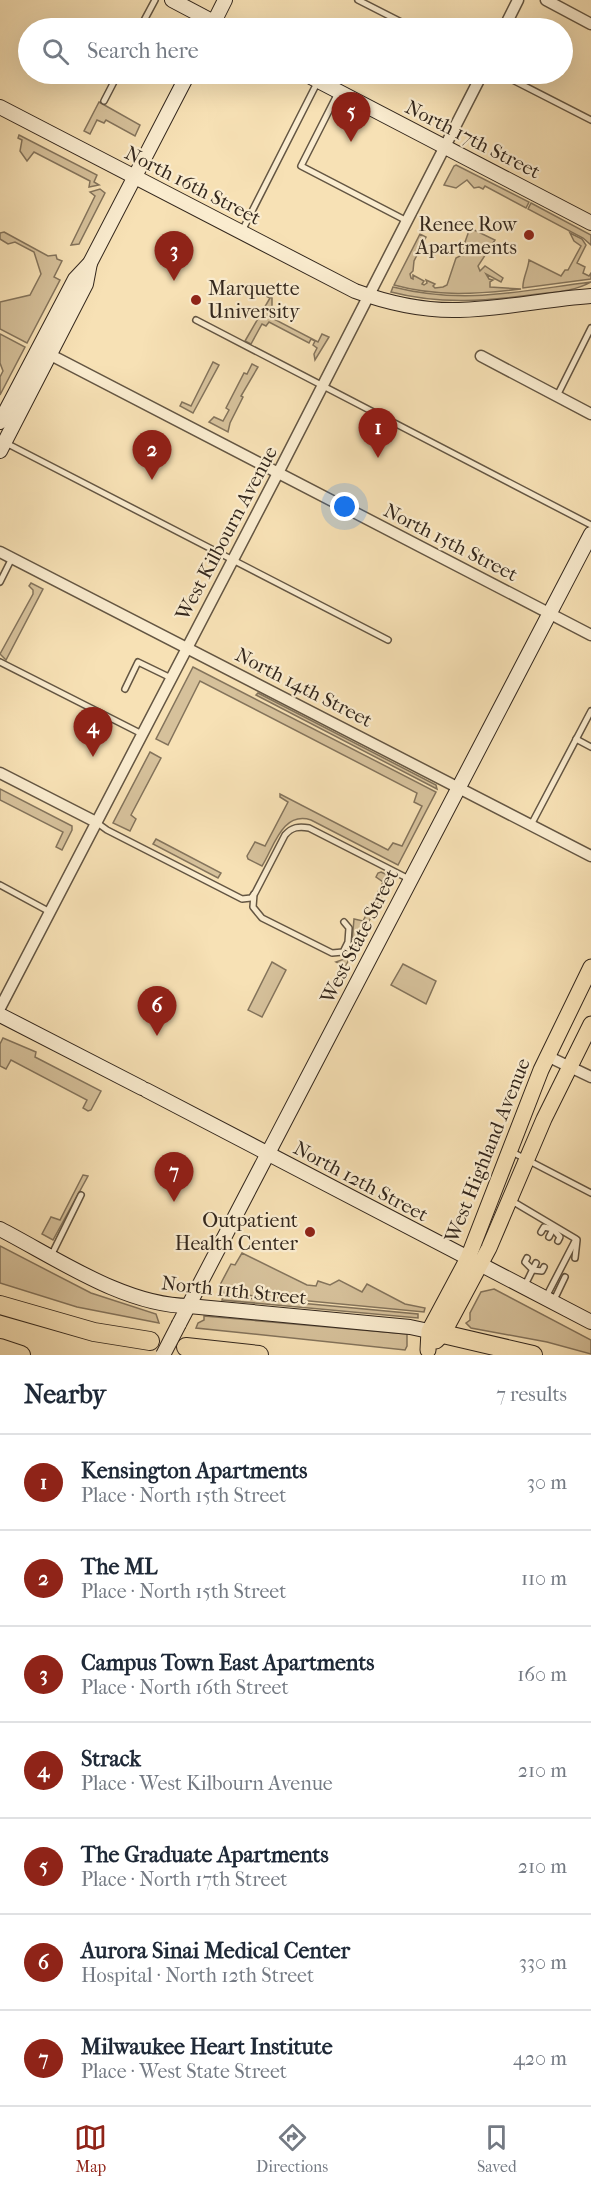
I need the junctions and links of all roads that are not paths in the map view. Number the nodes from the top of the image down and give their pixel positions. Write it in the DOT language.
graph roads {
  1 [pos="155,0"];
  2 [pos="172,0"];
  3 [pos="225,0"];
  4 [pos="358,0"];
  5 [pos="518,0"];
  6 [pos="546,0"];
  7 [pos="145,18"];
  8 [pos="203,18"];
  9 [pos="219,18"];
  10 [pos="393,18"];
  11 [pos="509,18"];
  12 [pos="591,24"];
  13 [pos="113,84"];
  14 [pos="183,84"];
  15 [pos="316,84"];
  16 [pos="325,84"];
  17 [pos="477,84"];
  18 [pos="521,84"];
  19 [pos="339,92"];
  20 [pos="104,101"];
  21 [pos="0,107"];
  22 [pos="591,120"];
  23 [pos="445,146"];
  24 [pos="135,177"];
  25 [pos="407,221"];
  26 [pos="591,223"];
  27 [pos="241,232"];
  28 [pos="369,296"];
  29 [pos="591,296"];
  30 [pos="196,320"];
  31 [pos="591,328"];
  32 [pos="44,352"];
  33 [pos="482,356"];
  34 [pos="323,385"];
  35 [pos="557,396"];
  36 [pos="591,414"];
  37 [pos="0,422"];
  38 [pos="2,447"];
  39 [pos="278,473"];
  40 [pos="591,525"];
  41 [pos="591,534"];
  42 [pos="0,552"];
  43 [pos="12,558"];
  44 [pos="232,561"];
  45 [pos="0,582"];
  46 [pos="550,614"];
  47 [pos="591,635"];
  48 [pos="388,640"];
  49 [pos="186,647"];
  50 [pos="0,662"];
  51 [pos="171,678"];
  52 [pos="125,689"];
  53 [pos="591,711"];
  54 [pos="142,734"];
  55 [pos="576,739"];
  56 [pos="591,747"];
  57 [pos="0,773"];
  58 [pos="459,788"];
  59 [pos="96,822"];
  60 [pos="531,825"];
  61 [pos="591,856"];
  62 [pos="410,880"];
  63 [pos="0,885"];
  64 [pos="255,893"];
  65 [pos="50,912"];
  66 [pos="344,922"];
  67 [pos="591,968"];
  68 [pos="0,1008"];
  69 [pos="0,1015"];
  70 [pos="591,1024"];
  71 [pos="547,1056"];
  72 [pos="570,1066"];
  73 [pos="591,1077"];
  74 [pos="510,1151"];
  75 [pos="269,1154"];
  76 [pos="526,1159"];
  77 [pos="591,1193"];
  78 [pos="81,1195"];
  79 [pos="510,1200"];
  80 [pos="554,1227"];
  81 [pos="0,1229"];
  82 [pos="540,1232"];
  83 [pos="549,1237"];
  84 [pos="576,1239"];
  85 [pos="558,1241"];
  86 [pos="51,1256"];
  87 [pos="527,1258"];
  88 [pos="575,1258"];
  89 [pos="474,1261"];
  90 [pos="536,1263"];
  91 [pos="544,1267"];
  92 [pos="533,1270"];
  93 [pos="565,1277"];
  94 [pos="524,1287"];
  95 [pos="549,1300"];
  96 [pos="0,1305"];
  97 [pos="189,1306"];
  98 [pos="591,1322"];
  99 [pos="436,1333"];
  100 [pos="150,1341"];
  101 [pos="186,1347"];
  102 [pos="0,1348"];
  103 [pos="426,1352"];
  104 [pos="21,1355"];
  105 [pos="163,1355"];
  106 [pos="260,1355"];
  107 [pos="533,1355"];
  1 -- 7 [label="lane"];
  2 -- 8 [label="street"];
  3 -- 9 [label="street"];
  4 -- 10 [label="lane"];
  5 -- 11 [label="street"];
  6 -- 12 [label="street"];
  13 -- 20 [label="lane"];
  14 -- 24 [label="street"];
  15 -- 27 [label="lane"];
  16 -- 19 [label="street, North 17th Street"];
  17 -- 23 [label="street, West Kilbourn Avenue"];
  18 -- 22 [label="lane"];
  19 -- 23 [label="street, North 17th Street"];
  19 -- 25 [label="lane"];
  21 -- 24 [label="street, North 16th Street"];
  23 -- 25 [label="street, West Kilbourn Avenue"];
  23 -- 26 [label="street, North 17th Street"];
  24 -- 27 [label="street, North 16th Street"];
  24 -- 32 [label="street"];
  25 -- 28 [label="street, West Kilbourn Avenue"];
  27 -- 28 [label="street, North 16th Street"];
  28 -- 29 [label="street, North 16th Street"];
  28 -- 34 [label="street, West Kilbourn Avenue"];
  30 -- 34 [label="lane"];
  31 -- 35 [label="lane"];
  32 -- 37 [label="street"];
  32 -- 38 [label="street"];
  32 -- 39 [label="street, North 15th Street"];
  33 -- 35 [label="street"];
  34 -- 39 [label="street, West Kilbourn Avenue"];
  34 -- 40 [label="lane"];
  35 -- 36 [label="street"];
  38 -- 44 [label="lane"];
  39 -- 44 [label="street, West Kilbourn Avenue"];
  39 -- 46 [label="street, North 15th Street"];
  41 -- 46 [label="street, West State Street"];
  42 -- 43 [label="street, North 14th Street"];
  43 -- 45 [label="lane"];
  43 -- 49 [label="street, North 14th Street"];
  44 -- 48 [label="lane"];
  44 -- 49 [label="street, West Kilbourn Avenue"];
  46 -- 47 [label="street, North 15th Street"];
  46 -- 58 [label="street, West State Street"];
  49 -- 51 [label="street, West Kilbourn Avenue"];
  49 -- 58 [label="street, North 14th Street"];
  50 -- 54 [label="lane"];
  51 -- 52 [label="lane"];
  51 -- 54 [label="street, West Kilbourn Avenue"];
  53 -- 55 [label="lane"];
  54 -- 59 [label="street, West Kilbourn Avenue"];
  55 -- 56 [label="lane"];
  55 -- 60 [label="lane"];
  57 -- 59 [label="street"];
  58 -- 60 [label="street, North 14th Street"];
  58 -- 62 [label="street, West State Street"];
  59 -- 64 [label="lane"];
  59 -- 65 [label="street, West Kilbourn Avenue"];
  60 -- 61 [label="street, North 14th Street"];
  62 -- 64 [label="lane"];
  62 -- 75 [label="street, West State Street"];
  63 -- 65 [label="lane"];
  64 -- 66 [label="lane"];
  65 -- 68 [label="street, West Kilbourn Avenue"];
  67 -- 71 [label="main road, West Highland Avenue"];
  69 -- 75 [label="street, North 12th Street"];
  70 -- 72 [label="main road, West Highland Avenue"];
  71 -- 72 [label="street"];
  71 -- 74 [label="main road, West Highland Avenue"];
  72 -- 73 [label="street"];
  72 -- 76 [label="main road, West Highland Avenue"];
  74 -- 76 [label="lane"];
  74 -- 89 [label="main road, West Highland Avenue"];
  75 -- 89 [label="street, North 12th Street"];
  75 -- 97 [label="street, West State Street"];
  76 -- 77 [label="lane"];
  76 -- 79 [label="main road, West Highland Avenue"];
  78 -- 86 [label="lane"];
  79 -- 80 [label="lane"];
  79 -- 89 [label="main road, West Highland Avenue"];
  80 -- 82 [label="lane"];
  80 -- 83 [label="lane"];
  80 -- 84 [label="lane"];
  80 -- 85 [label="lane"];
  81 -- 86 [label="street, North 11th Street"];
  84 -- 88 [label="lane"];
  84 -- 95 [label="lane"];
  86 -- 97 [label="street, North 11th Street"];
  87 -- 92 [label="lane"];
  89 -- 94 [label="street, North 12th Street"];
  89 -- 99 [label="main road, West Highland Avenue"];
  90 -- 92 [label="lane"];
  91 -- 92 [label="lane"];
  92 -- 94 [label="lane"];
  93 -- 95 [label="lane"];
  94 -- 95 [label="street, North 12th Street"];
  95 -- 98 [label="street, North 12th Street"];
  96 -- 100 [label="highway"];
  97 -- 99 [label="street, North 11th Street"];
  97 -- 105 [label="street, West State Street, bridge"];
  99 -- 103 [label="main road, West Highland Avenue"];
  99 -- 107 [label="highway"];
  101 -- 106 [label="highway"];
  102 -- 104 [label="highway"];
}
